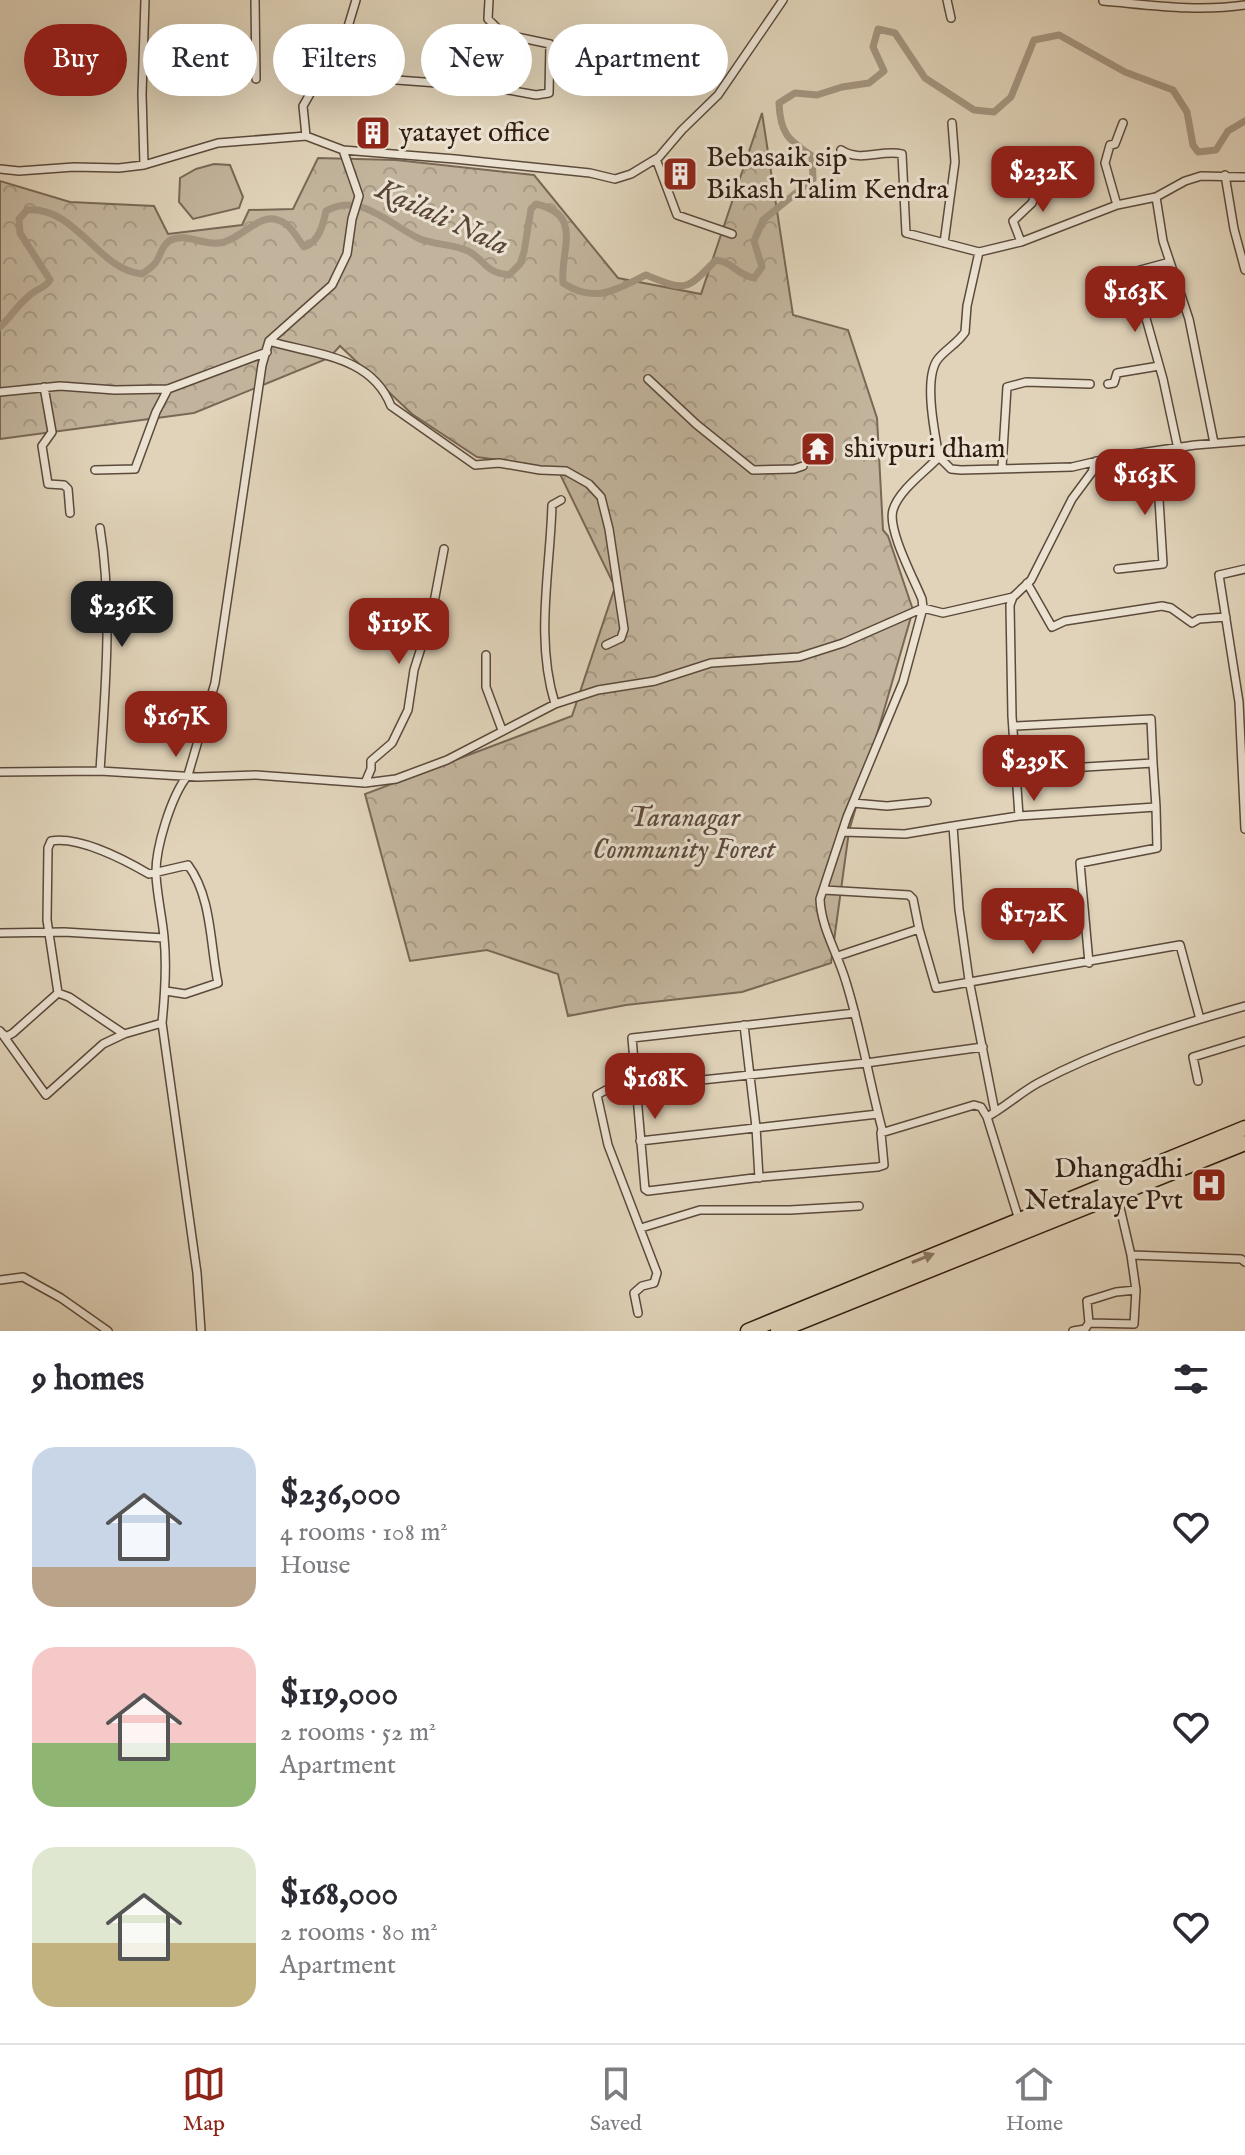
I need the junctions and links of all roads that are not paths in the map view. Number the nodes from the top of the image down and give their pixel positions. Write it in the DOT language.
graph roads {
  1 [pos="145,0"];
  2 [pos="255,0"];
  3 [pos="356,0"];
  4 [pos="489,0"];
  5 [pos="783,0"];
  6 [pos="947,0"];
  7 [pos="1103,1"];
  8 [pos="1146,2"];
  9 [pos="1245,5"];
  10 [pos="951,18"];
  11 [pos="255,24"];
  12 [pos="405,81"];
  13 [pos="952,123"];
  14 [pos="1123,123"];
  15 [pos="306,136"];
  16 [pos="343,150"];
  17 [pos="841,150"];
  18 [pos="656,159"];
  19 [pos="144,165"];
  20 [pos="0,169"];
  21 [pos="1225,175"];
  22 [pos="1245,177"];
  23 [pos="1039,184"];
  24 [pos="1156,197"];
  25 [pos="1117,205"];
  26 [pos="732,234"];
  27 [pos="1021,242"];
  28 [pos="944,243"];
  29 [pos="979,252"];
  30 [pos="1170,262"];
  31 [pos="1245,270"];
  32 [pos="269,341"];
  33 [pos="267,352"];
  34 [pos="1159,366"];
  35 [pos="648,379"];
  36 [pos="1090,384"];
  37 [pos="1108,384"];
  38 [pos="44,387"];
  39 [pos="168,389"];
  40 [pos="0,392"];
  41 [pos="1245,441"];
  42 [pos="1214,443"];
  43 [pos="1178,449"];
  44 [pos="1156,451"];
  45 [pos="939,457"];
  46 [pos="1096,461"];
  47 [pos="803,466"];
  48 [pos="1002,467"];
  49 [pos="95,470"];
  50 [pos="561,500"];
  51 [pos="70,513"];
  52 [pos="100,528"];
  53 [pos="444,549"];
  54 [pos="1118,569"];
  55 [pos="1245,569"];
  56 [pos="1027,583"];
  57 [pos="1013,597"];
  58 [pos="923,608"];
  59 [pos="1226,617"];
  60 [pos="606,645"];
  61 [pos="486,655"];
  62 [pos="1241,694"];
  63 [pos="555,704"];
  64 [pos="1014,726"];
  65 [pos="502,730"];
  66 [pos="1153,763"];
  67 [pos="100,771"];
  68 [pos="1017,771"];
  69 [pos="0,772"];
  70 [pos="188,775"];
  71 [pos="365,783"];
  72 [pos="927,802"];
  73 [pos="853,803"];
  74 [pos="1156,807"];
  75 [pos="1019,816"];
  76 [pos="953,826"];
  77 [pos="1245,829"];
  78 [pos="843,832"];
  79 [pos="156,874"];
  80 [pos="824,890"];
  81 [pos="919,929"];
  82 [pos="50,932"];
  83 [pos="0,933"];
  84 [pos="164,938"];
  85 [pos="838,956"];
  86 [pos="1089,963"];
  87 [pos="969,980"];
  88 [pos="166,991"];
  89 [pos="58,993"];
  90 [pos="1245,1006"];
  91 [pos="855,1013"];
  92 [pos="1200,1019"];
  93 [pos="162,1023"];
  94 [pos="744,1025"];
  95 [pos="2,1032"];
  96 [pos="124,1034"];
  97 [pos="1245,1041"];
  98 [pos="983,1047"];
  99 [pos="866,1063"];
  100 [pos="750,1074"];
  101 [pos="1198,1081"];
  102 [pos="636,1087"];
  103 [pos="995,1112"];
  104 [pos="878,1114"];
  105 [pos="987,1117"];
  106 [pos="756,1127"];
  107 [pos="1245,1128"];
  108 [pos="881,1133"];
  109 [pos="640,1141"];
  110 [pos="1245,1143"];
  111 [pos="759,1178"];
  112 [pos="1117,1195"];
  113 [pos="859,1206"];
  114 [pos="1021,1226"];
  115 [pos="641,1228"];
  116 [pos="1131,1255"];
  117 [pos="1245,1262"];
  118 [pos="0,1280"];
  119 [pos="1136,1290"];
  120 [pos="638,1313"];
  121 [pos="1089,1323"];
  122 [pos="108,1331"];
  123 [pos="201,1331"];
  124 [pos="748,1331"];
  125 [pos="778,1331"];
  126 [pos="1073,1331"];
  1 -- 19 [label="street"];
  2 -- 11 [label="street"];
  3 -- 15 [label="street"];
  4 -- 12 [label="street"];
  5 -- 18 [label="street"];
  6 -- 10 [label="street"];
  7 -- 8 [label="street"];
  8 -- 9 [label="street"];
  13 -- 28 [label="street"];
  14 -- 25 [label="street"];
  15 -- 16 [label="street"];
  15 -- 19 [label="street"];
  16 -- 18 [label="street"];
  16 -- 32 [label="street"];
  17 -- 28 [label="street"];
  18 -- 26 [label="street"];
  19 -- 20 [label="street"];
  21 -- 22 [label="street"];
  21 -- 24 [label="street"];
  21 -- 31 [label="street"];
  23 -- 27 [label="street"];
  24 -- 25 [label="street"];
  24 -- 30 [label="street"];
  25 -- 27 [label="street"];
  27 -- 29 [label="street"];
  28 -- 29 [label="street"];
  29 -- 45 [label="street"];
  30 -- 34 [label="street"];
  30 -- 42 [label="street"];
  32 -- 33 [label="street"];
  32 -- 60 [label="street"];
  33 -- 39 [label="street"];
  33 -- 70 [label="street"];
  34 -- 37 [label="street"];
  34 -- 43 [label="street"];
  35 -- 47 [label="street"];
  36 -- 48 [label="street"];
  38 -- 39 [label="street"];
  38 -- 40 [label="street"];
  38 -- 51 [label="street"];
  39 -- 49 [label="street"];
  41 -- 42 [label="street"];
  42 -- 43 [label="street"];
  43 -- 44 [label="street"];
  44 -- 46 [label="street"];
  44 -- 54 [label="street"];
  45 -- 48 [label="street"];
  45 -- 58 [label="street"];
  46 -- 48 [label="street"];
  46 -- 56 [label="street"];
  50 -- 63 [label="street"];
  52 -- 67 [label="street"];
  53 -- 71 [label="street"];
  55 -- 59 [label="street"];
  56 -- 57 [label="street"];
  56 -- 59 [label="street"];
  57 -- 58 [label="street"];
  57 -- 64 [label="street"];
  58 -- 63 [label="street"];
  58 -- 73 [label="street"];
  59 -- 62 [label="street"];
  61 -- 65 [label="street"];
  62 -- 77 [label="street"];
  63 -- 65 [label="street"];
  64 -- 66 [label="street"];
  64 -- 68 [label="street"];
  65 -- 71 [label="street"];
  66 -- 68 [label="street"];
  66 -- 74 [label="street"];
  67 -- 69 [label="street"];
  67 -- 70 [label="street"];
  68 -- 75 [label="street"];
  70 -- 71 [label="street"];
  70 -- 79 [label="street"];
  72 -- 73 [label="street"];
  73 -- 78 [label="street"];
  74 -- 75 [label="street"];
  74 -- 86 [label="street"];
  75 -- 76 [label="street"];
  76 -- 78 [label="street"];
  76 -- 87 [label="street"];
  78 -- 80 [label="street"];
  79 -- 82 [label="street"];
  79 -- 84 [label="street"];
  79 -- 88 [label="street"];
  80 -- 81 [label="street"];
  80 -- 85 [label="street"];
  81 -- 85 [label="street"];
  81 -- 87 [label="street"];
  82 -- 83 [label="street"];
  82 -- 84 [label="street"];
  82 -- 89 [label="street"];
  84 -- 88 [label="street"];
  85 -- 91 [label="street"];
  86 -- 87 [label="street"];
  86 -- 92 [label="street"];
  87 -- 98 [label="street"];
  88 -- 93 [label="street"];
  89 -- 95 [label="street"];
  89 -- 96 [label="street"];
  90 -- 92 [label="street"];
  91 -- 94 [label="street"];
  91 -- 99 [label="street"];
  92 -- 103 [label="street"];
  93 -- 96 [label="street"];
  93 -- 123 [label="street"];
  94 -- 100 [label="street"];
  94 -- 102 [label="street"];
  95 -- 96 [label="street"];
  97 -- 101 [label="street"];
  98 -- 99 [label="street"];
  98 -- 103 [label="street"];
  99 -- 100 [label="street"];
  99 -- 104 [label="street"];
  100 -- 102 [label="street"];
  100 -- 106 [label="street"];
  102 -- 109 [label="street"];
  102 -- 115 [label="street"];
  103 -- 105 [label="street"];
  104 -- 106 [label="street"];
  104 -- 108 [label="street"];
  105 -- 108 [label="street"];
  105 -- 114 [label="street"];
  106 -- 109 [label="street"];
  106 -- 111 [label="street"];
  107 -- 114 [label="highway"];
  108 -- 111 [label="street"];
  109 -- 111 [label="street"];
  110 -- 112 [label="highway"];
  112 -- 114 [label="highway"];
  112 -- 116 [label="street"];
  113 -- 115 [label="street"];
  124 -- 114 [label="highway, one-way"];
  114 -- 125 [label="highway"];
  115 -- 120 [label="street"];
  116 -- 117 [label="street"];
  116 -- 119 [label="street"];
  118 -- 122 [label="street"];
  119 -- 121 [label="street"];
  119 -- 121 [label="street"];
  121 -- 126 [label="street"];
}
